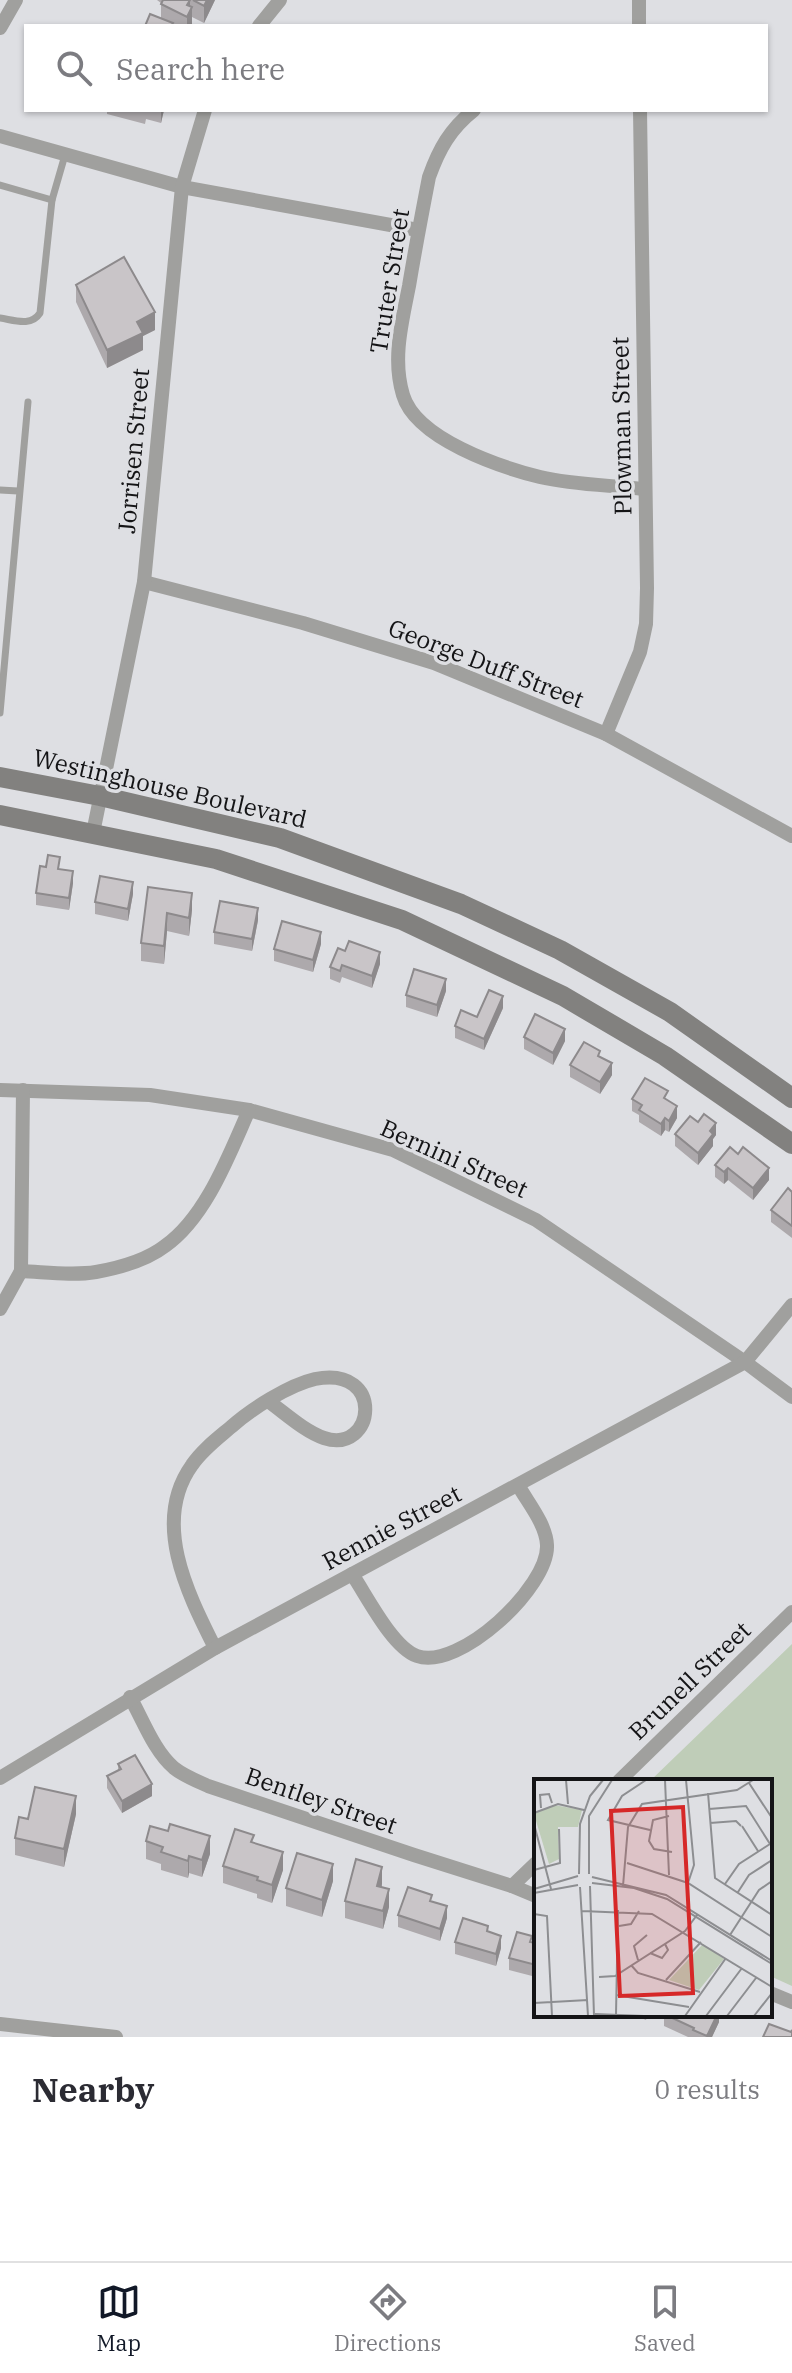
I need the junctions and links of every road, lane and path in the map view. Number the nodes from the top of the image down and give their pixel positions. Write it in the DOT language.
graph roads {
  1 [pos="16,0"];
  2 [pos="280,0"];
  3 [pos="639,0"];
  4 [pos="261,24"];
  5 [pos="639,24"];
  6 [pos="0,28"];
  7 [pos="204,112"];
  8 [pos="472,112"];
  9 [pos="640,112"];
  10 [pos="0,136"];
  11 [pos="65,155"];
  12 [pos="0,185"];
  13 [pos="182,187"];
  14 [pos="52,200"];
  15 [pos="418,230"];
  16 [pos="0,318"];
  17 [pos="28,402"];
  18 [pos="644,489"];
  19 [pos="0,490"];
  20 [pos="18,491"];
  21 [pos="144,582"];
  22 [pos="0,713"];
  23 [pos="606,734"];
  24 [pos="0,777"];
  25 [pos="100,796"];
  26 [pos="0,815"];
  27 [pos="93,833"];
  28 [pos="792,836"];
  29 [pos="0,1090"];
  30 [pos="23,1090"];
  31 [pos="792,1098"];
  32 [pos="249,1110"];
  33 [pos="792,1144"];
  34 [pos="21,1271"];
  35 [pos="792,1305"];
  36 [pos="0,1309"];
  37 [pos="745,1362"];
  38 [pos="792,1397"];
  39 [pos="268,1401"];
  40 [pos="518,1485"];
  41 [pos="352,1574"];
  42 [pos="792,1612"];
  43 [pos="215,1648"];
  44 [pos="130,1697"];
  45 [pos="0,1778"];
  46 [pos="621,1779"];
  47 [pos="534,1865"];
  48 [pos="512,1886"];
  49 [pos="534,1895"];
  50 [pos="772,1994"];
  51 [pos="792,2002"];
  52 [pos="0,2024"];
  53 [pos="116,2037"];
  1 -- 6 [label="street"];
  2 -- 4 [label="street"];
  3 -- 5 [label="street"];
  7 -- 13 [label="street, Jorrisen Street"];
  8 -- 15 [label="street, Truter Street"];
  9 -- 18 [label="street, Plowman Street"];
  10 -- 11 [label="street"];
  11 -- 13 [label="street"];
  11 -- 14 [label="lane"];
  12 -- 14 [label="lane"];
  13 -- 15 [label="street"];
  13 -- 21 [label="street, Jorrisen Street"];
  14 -- 16 [label="lane"];
  15 -- 18 [label="street, Truter Street"];
  17 -- 20 [label="lane"];
  18 -- 23 [label="street, Plowman Street"];
  19 -- 20 [label="lane"];
  20 -- 22 [label="lane"];
  21 -- 23 [label="street, George Duff Street"];
  21 -- 25 [label="street, Jorrisen Street"];
  23 -- 28 [label="street, George Duff Street"];
  24 -- 25 [label="street, Westinghouse Boulevard"];
  25 -- 27 [label="street, Jorrisen Street"];
  25 -- 31 [label="street, Westinghouse Boulevard"];
  26 -- 27 [label="street"];
  27 -- 33 [label="street"];
  29 -- 30 [label="street, Bernini Street"];
  30 -- 32 [label="street, Bernini Street"];
  30 -- 34 [label="street"];
  32 -- 34 [label="street"];
  32 -- 37 [label="street, Bernini Street"];
  34 -- 36 [label="street"];
  35 -- 37 [label="street, Rennie Street"];
  37 -- 38 [label="street, Bernini Street"];
  37 -- 40 [label="street, Rennie Street"];
  39 -- 39 [label="street"];
  39 -- 43 [label="street"];
  40 -- 41 [label="street, Rennie Street"];
  40 -- 41 [label="street"];
  41 -- 43 [label="street, Rennie Street"];
  42 -- 46 [label="street, Brunell Street"];
  43 -- 44 [label="street, Rennie Street"];
  44 -- 45 [label="street, Rennie Street"];
  44 -- 48 [label="street, Bentley Street"];
  47 -- 48 [label="street"];
  48 -- 49 [label="street, Bentley Street"];
  50 -- 51 [label="street"];
  52 -- 53 [label="street"];
}
